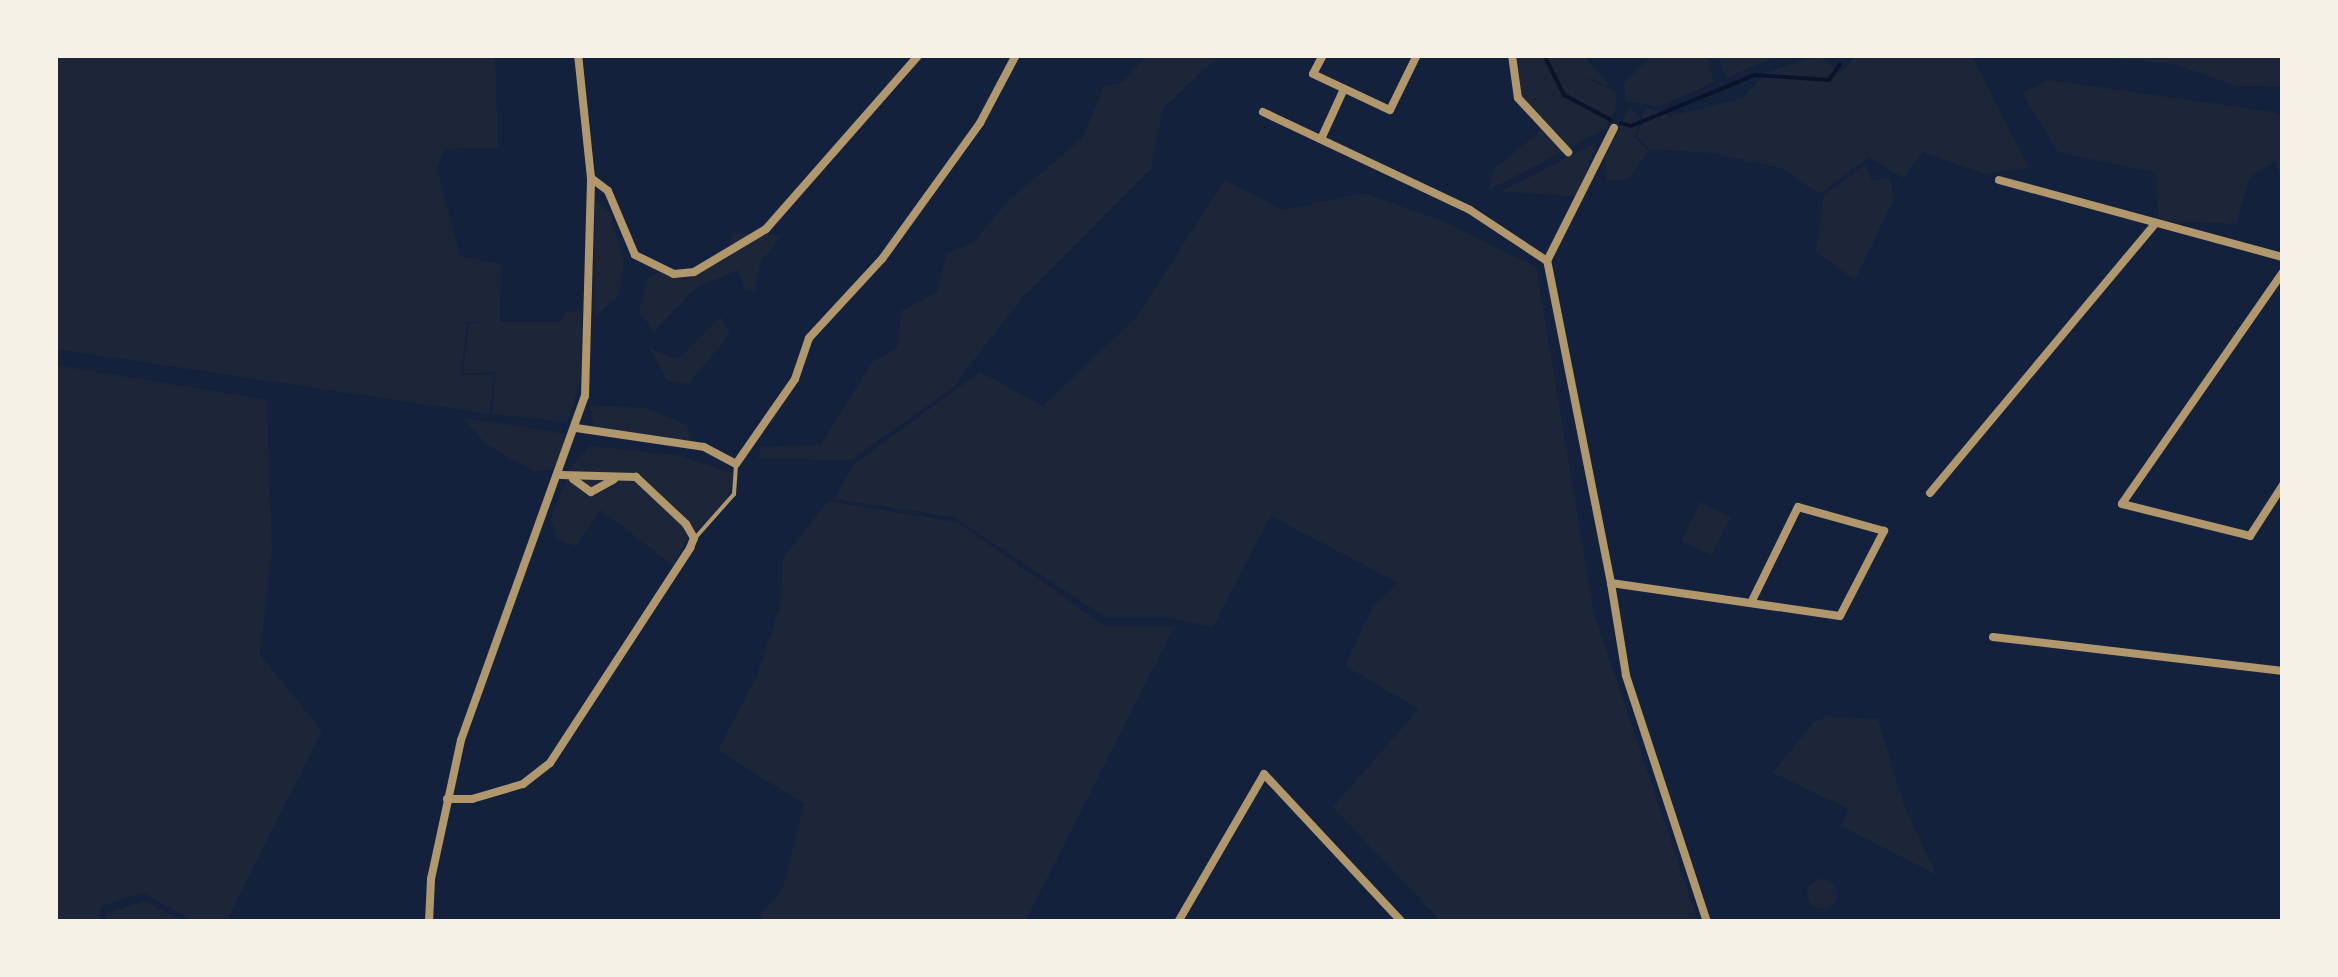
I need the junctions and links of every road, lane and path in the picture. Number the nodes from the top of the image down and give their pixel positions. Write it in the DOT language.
graph roads {
  1 [pos="578,55"];
  2 [pos="919,55"];
  3 [pos="1016,55"];
  4 [pos="1322,55"];
  5 [pos="1417,55"];
  6 [pos="1512,55"];
  7 [pos="1344,92"];
  8 [pos="1262,112"];
  9 [pos="1614,128"];
  10 [pos="1320,139"];
  11 [pos="1568,152"];
  12 [pos="591,178"];
  13 [pos="1999,180"];
  14 [pos="2156,223"];
  15 [pos="2283,257"];
  16 [pos="1547,262"];
  17 [pos="2283,272"];
  18 [pos="576,428"];
  19 [pos="736,464"];
  20 [pos="561,474"];
  21 [pos="618,476"];
  22 [pos="572,478"];
  23 [pos="2283,486"];
  24 [pos="1930,494"];
  25 [pos="694,538"];
  26 [pos="1612,583"];
  27 [pos="1752,599"];
  28 [pos="1993,637"];
  29 [pos="2283,671"];
  30 [pos="447,799"];
  31 [pos="429,922"];
  32 [pos="1178,922"];
  33 [pos="1402,922"];
  34 [pos="1707,922"];
  1 -- 12 [label="street"];
  2 -- 12 [label="street"];
  3 -- 19 [label="street"];
  4 -- 7 [label="street"];
  5 -- 7 [label="street"];
  6 -- 11 [label="street"];
  7 -- 10 [label="street"];
  8 -- 10 [label="street"];
  9 -- 16 [label="street"];
  10 -- 16 [label="street"];
  12 -- 18 [label="street"];
  13 -- 14 [label="street"];
  14 -- 15 [label="street"];
  14 -- 24 [label="street"];
  16 -- 26 [label="street"];
  17 -- 23 [label="street"];
  18 -- 19 [label="street"];
  18 -- 20 [label="street"];
  19 -- 25 [label="lane"];
  20 -- 22 [label="street"];
  20 -- 30 [label="street"];
  21 -- 22 [label="street"];
  21 -- 22 [label="street"];
  21 -- 25 [label="street"];
  25 -- 30 [label="street"];
  26 -- 27 [label="street"];
  26 -- 34 [label="street"];
  27 -- 27 [label="street"];
  28 -- 29 [label="street"];
  30 -- 31 [label="street"];
  32 -- 33 [label="street"];
}
